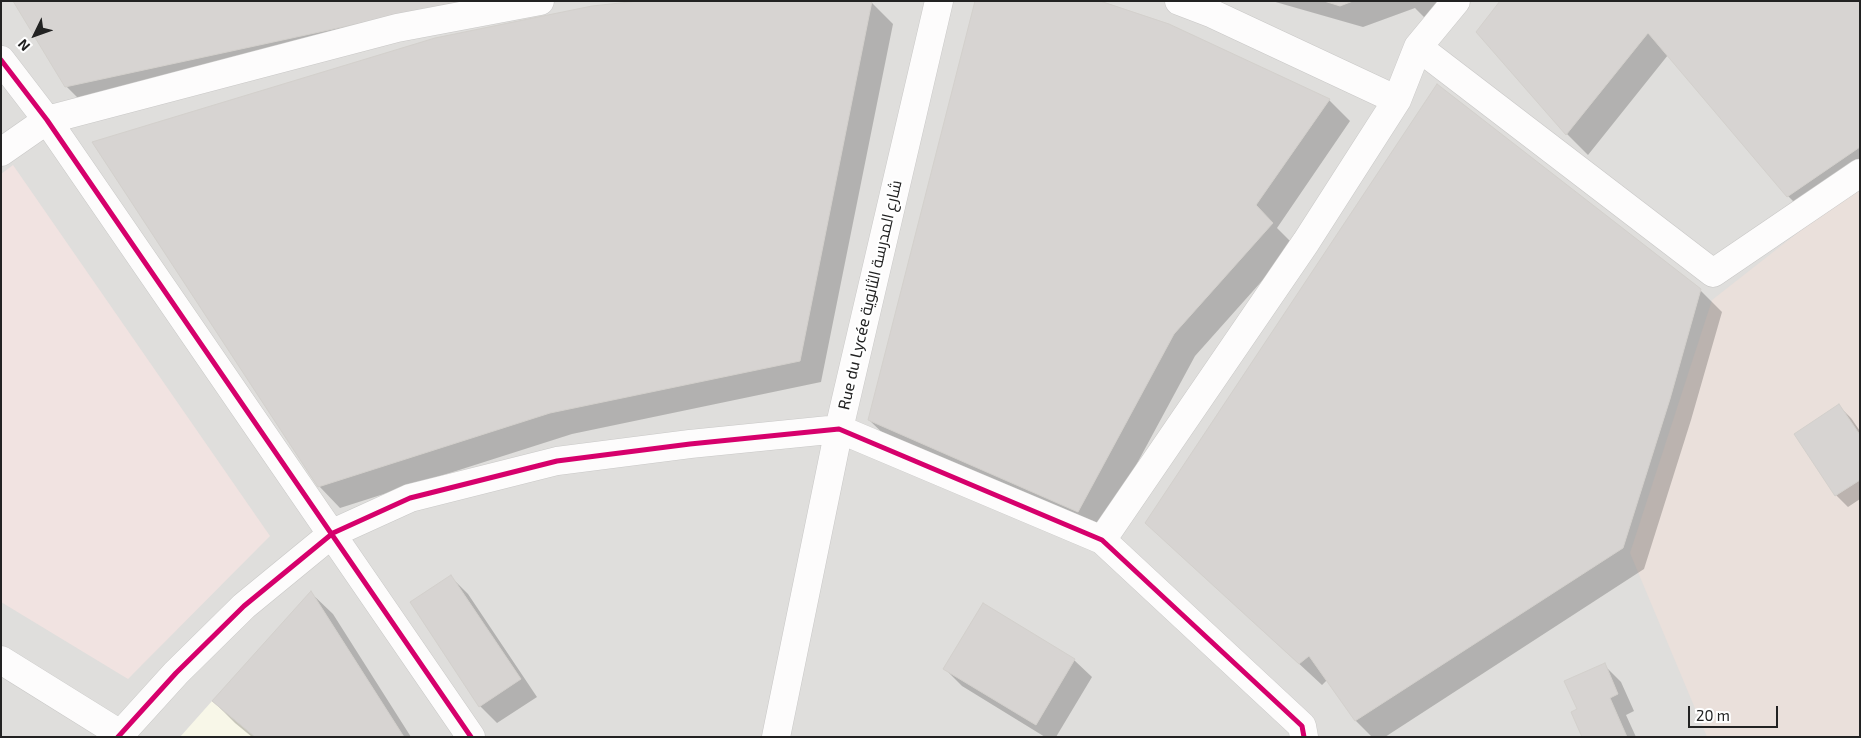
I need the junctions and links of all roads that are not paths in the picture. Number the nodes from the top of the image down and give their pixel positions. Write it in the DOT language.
graph roads {
  1 [pos="540,1"];
  2 [pos="938,1"];
  3 [pos="1178,1"];
  4 [pos="1456,1"];
  5 [pos="1418,47"];
  6 [pos="1,60"];
  7 [pos="1397,100"];
  8 [pos="47,120"];
  9 [pos="1,152"];
  10 [pos="1860,173"];
  11 [pos="839,429"];
  12 [pos="332,533"];
  13 [pos="1102,540"];
  14 [pos="1,660"];
  15 [pos="1297,733"];
  16 [pos="119,735"];
  17 [pos="472,737"];
  18 [pos="776,737"];
  1 -- 8 [label="street"];
  2 -- 11 [label="street, Rue du Lycée شارع المدرسة الثانوية"];
  3 -- 7 [label="street"];
  4 -- 5 [label="street"];
  5 -- 7 [label="street"];
  5 -- 10 [label="street"];
  6 -- 8 [label="street"];
  7 -- 13 [label="street"];
  8 -- 9 [label="street"];
  8 -- 12 [label="street"];
  11 -- 12 [label="street"];
  11 -- 13 [label="street"];
  11 -- 18 [label="street, Rue du Lycée شارع المدرسة الثانوية"];
  12 -- 16 [label="street"];
  12 -- 17 [label="street"];
  13 -- 15 [label="street"];
  14 -- 16 [label="street"];
}
